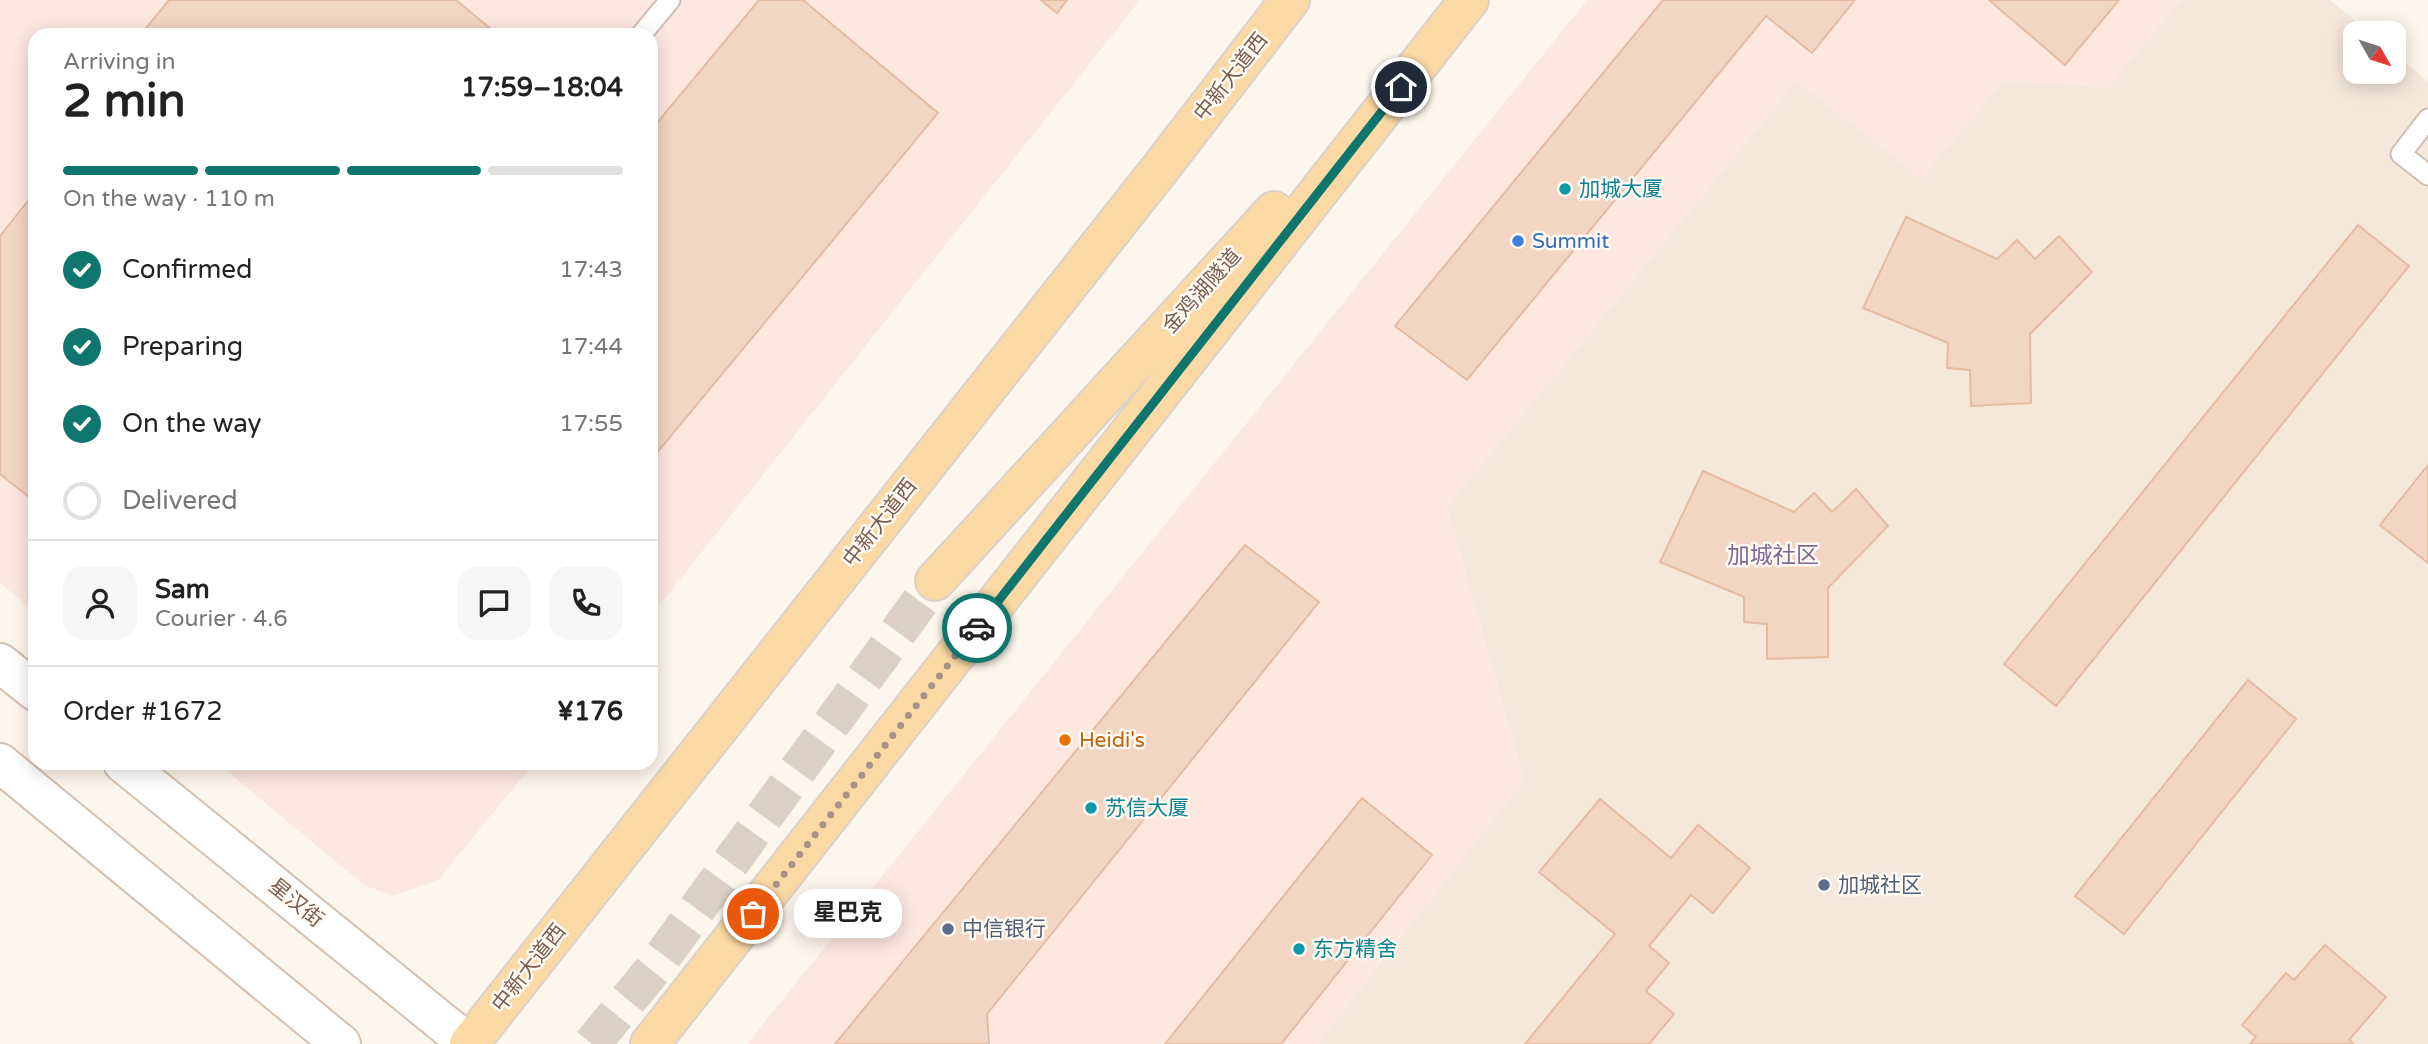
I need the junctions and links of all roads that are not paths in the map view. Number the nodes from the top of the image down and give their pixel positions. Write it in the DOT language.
graph roads {
  1 [pos="670,0"];
  2 [pos="1290,0"];
  3 [pos="1469,0"];
  4 [pos="647,28"];
  5 [pos="2428,119"];
  6 [pos="2428,175"];
  7 [pos="936,581"];
  8 [pos="0,763"];
  9 [pos="132,770"];
  10 [pos="341,1044"];
  11 [pos="469,1044"];
  12 [pos="650,1044"];
  1 -- 4 [label="lane"];
  2 -- 11 [label="main road, 中新大道西"];
  3 -- 7 [label="main road, 金鸡湖隧道"];
  3 -- 12 [label="main road"];
  5 -- 6 [label="lane"];
  8 -- 10 [label="main road"];
  9 -- 11 [label="main road, 星汉街"];
}
